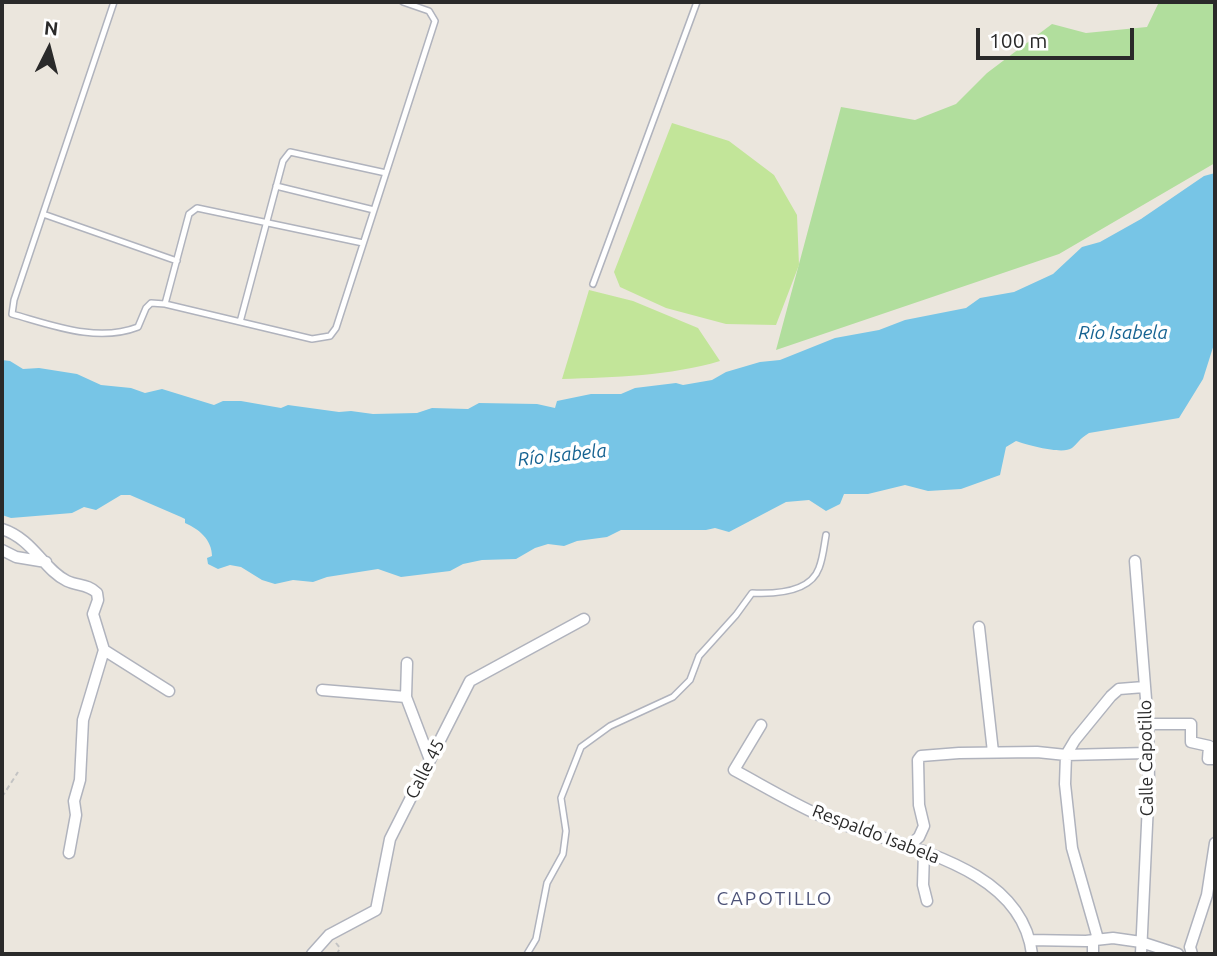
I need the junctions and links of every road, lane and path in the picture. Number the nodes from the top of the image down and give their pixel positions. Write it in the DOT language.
graph roads {
  1 [pos="114,2"];
  2 [pos="403,2"];
  3 [pos="697,2"];
  4 [pos="386,173"];
  5 [pos="276,186"];
  6 [pos="374,210"];
  7 [pos="43,214"];
  8 [pos="267,223"];
  9 [pos="363,243"];
  10 [pos="177,261"];
  11 [pos="593,284"];
  12 [pos="165,304"];
  13 [pos="240,322"];
  14 [pos="2,529"];
  15 [pos="826,535"];
  16 [pos="2,550"];
  17 [pos="1135,561"];
  18 [pos="46,562"];
  19 [pos="584,619"];
  20 [pos="979,627"];
  21 [pos="104,650"];
  22 [pos="407,663"];
  23 [pos="1144,687"];
  24 [pos="322,690"];
  25 [pos="170,691"];
  26 [pos="406,697"];
  27 [pos="1148,724"];
  28 [pos="761,726"];
  29 [pos="993,752"];
  30 [pos="1147,753"];
  31 [pos="1066,755"];
  32 [pos="430,760"];
  33 [pos="1215,760"];
  34 [pos="18,772"];
  35 [pos="2,797"];
  36 [pos="1215,843"];
  37 [pos="909,846"];
  38 [pos="924,851"];
  39 [pos="69,853"];
  40 [pos="927,901"];
  41 [pos="1096,939"];
  42 [pos="1029,940"];
  43 [pos="1141,942"];
  44 [pos="312,954"];
  45 [pos="527,954"];
  46 [pos="1032,954"];
  47 [pos="1093,954"];
  48 [pos="1140,954"];
  49 [pos="1178,954"];
  50 [pos="1192,954"];
  1 -- 7 [label="lane"];
  2 -- 4 [label="lane"];
  3 -- 11 [label="lane"];
  4 -- 5 [label="lane"];
  4 -- 6 [label="lane"];
  5 -- 6 [label="lane"];
  5 -- 8 [label="lane"];
  6 -- 9 [label="lane"];
  7 -- 10 [label="lane"];
  7 -- 12 [label="lane"];
  8 -- 9 [label="lane"];
  8 -- 10 [label="lane"];
  8 -- 13 [label="lane"];
  9 -- 13 [label="lane"];
  10 -- 12 [label="lane"];
  12 -- 13 [label="lane"];
  14 -- 18 [label="street"];
  15 -- 45 [label="lane"];
  16 -- 18 [label="street"];
  17 -- 23 [label="street, Calle Capotillo"];
  18 -- 21 [label="street"];
  19 -- 32 [label="street, Calle 45"];
  20 -- 29 [label="street"];
  21 -- 25 [label="street"];
  21 -- 39 [label="street"];
  22 -- 26 [label="street"];
  23 -- 27 [label="street, Calle Capotillo"];
  23 -- 31 [label="street"];
  24 -- 26 [label="street"];
  26 -- 32 [label="street"];
  27 -- 30 [label="street, Calle Capotillo"];
  27 -- 33 [label="street"];
  28 -- 37 [label="street, Respaldo Isabela"];
  29 -- 31 [label="street"];
  29 -- 37 [label="street"];
  30 -- 31 [label="street"];
  30 -- 43 [label="street, Calle Capotillo"];
  31 -- 41 [label="street"];
  32 -- 44 [label="street, Calle 45"];
  34 -- 35 [label="path"];
  36 -- 50 [label="street"];
  37 -- 38 [label="street, Respaldo Isabela"];
  38 -- 40 [label="street"];
  38 -- 42 [label="street, Respaldo Isabela"];
  41 -- 42 [label="street"];
  41 -- 43 [label="street"];
  41 -- 47 [label="street"];
  42 -- 46 [label="street, Respaldo Isabela"];
  43 -- 48 [label="street, Calle Capotillo"];
  43 -- 49 [label="street"];
}
